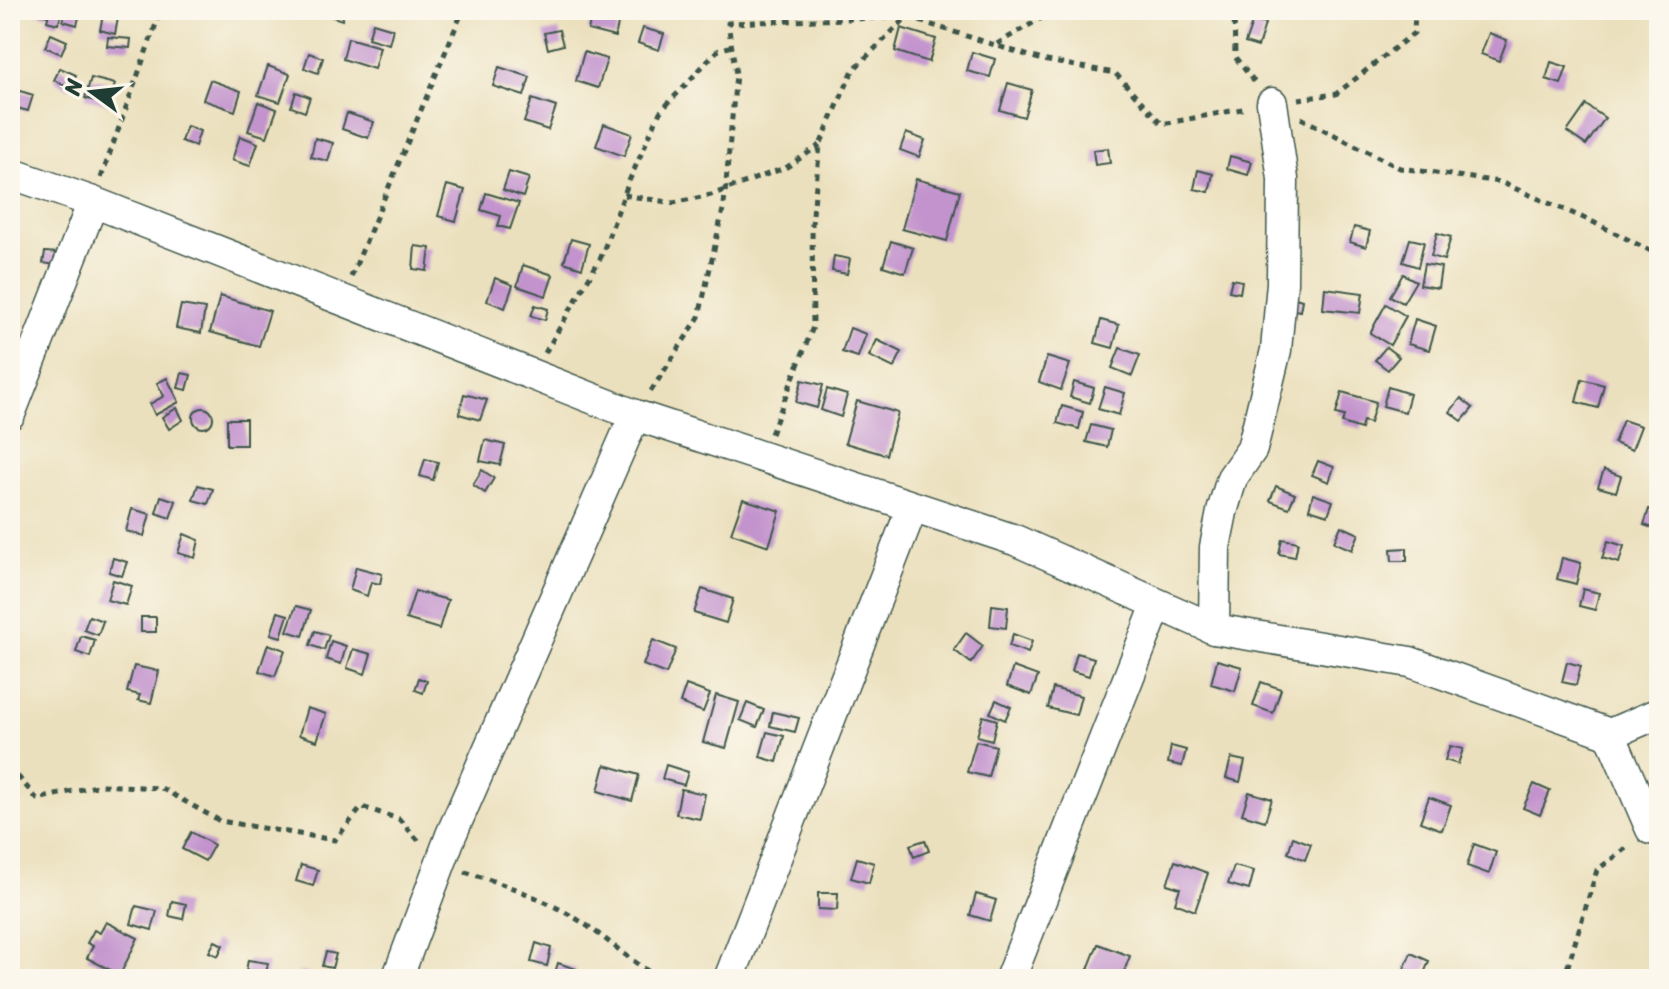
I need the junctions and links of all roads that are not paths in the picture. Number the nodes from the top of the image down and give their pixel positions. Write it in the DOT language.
graph roads {
  1 [pos="1272,103"];
  2 [pos="10,173"];
  3 [pos="93,202"];
  4 [pos="10,414"];
  5 [pos="635,415"];
  6 [pos="912,508"];
  7 [pos="1157,605"];
  8 [pos="1214,629"];
  9 [pos="1659,713"];
  10 [pos="1610,734"];
  11 [pos="1655,830"];
  12 [pos="397,979"];
  13 [pos="729,979"];
  14 [pos="1010,979"];
  1 -- 8 [label="street"];
  2 -- 3 [label="street"];
  3 -- 4 [label="street"];
  3 -- 5 [label="street"];
  5 -- 6 [label="street"];
  5 -- 12 [label="street"];
  6 -- 7 [label="street"];
  6 -- 13 [label="street"];
  7 -- 8 [label="street"];
  7 -- 14 [label="street"];
  8 -- 10 [label="street"];
  9 -- 10 [label="street"];
  10 -- 11 [label="street"];
}
